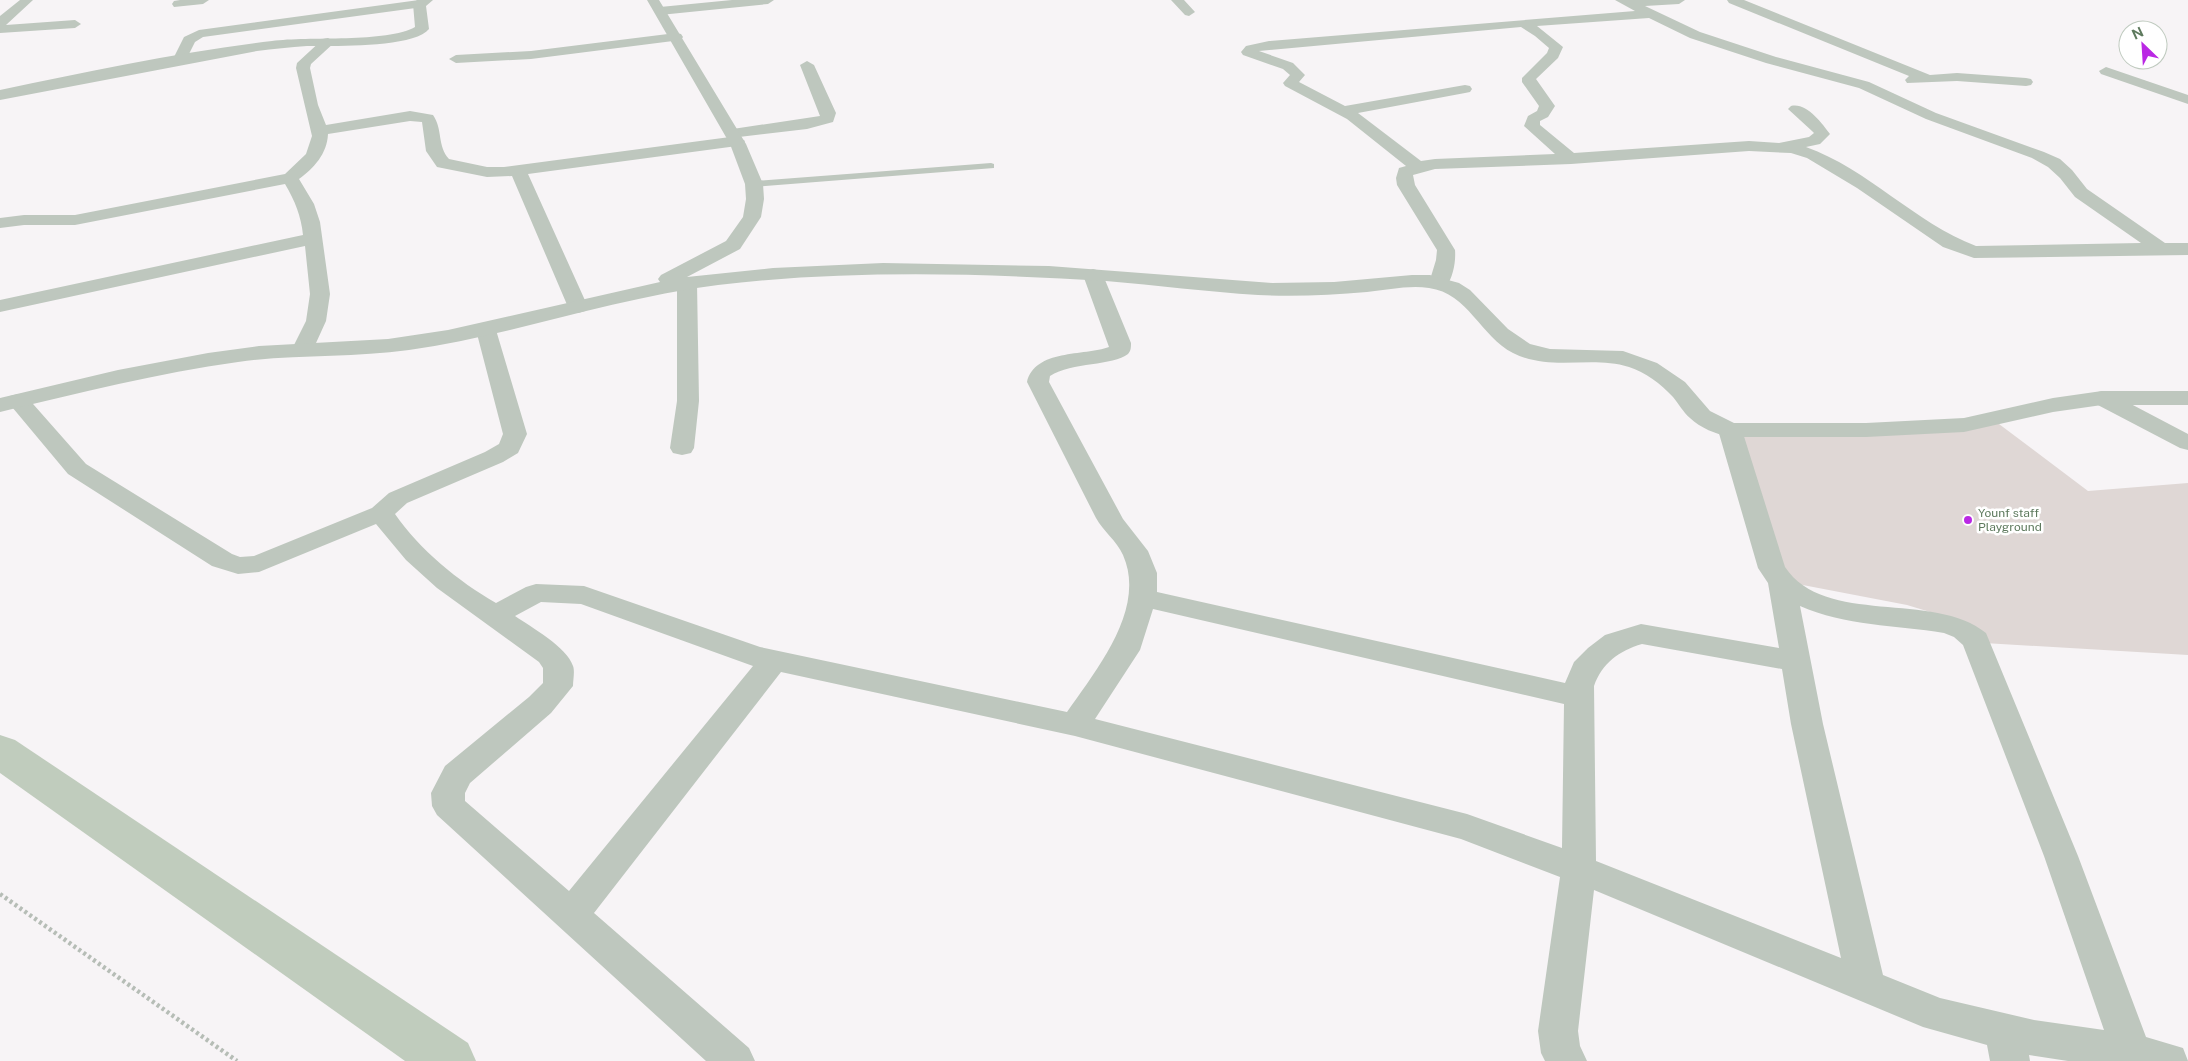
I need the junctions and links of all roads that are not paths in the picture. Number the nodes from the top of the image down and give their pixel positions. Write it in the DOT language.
graph roads {
  1 [pos="27,0"];
  2 [pos="203,0"];
  3 [pos="760,0"];
  4 [pos="1177,0"];
  5 [pos="1679,0"];
  6 [pos="1733,0"];
  7 [pos="423,2"];
  8 [pos="1626,2"];
  9 [pos="178,4"];
  10 [pos="656,5"];
  11 [pos="1189,12"];
  12 [pos="1651,14"];
  13 [pos="0,23"];
  14 [pos="1523,23"];
  15 [pos="74,24"];
  16 [pos="0,29"];
  17 [pos="676,37"];
  18 [pos="328,42"];
  19 [pos="456,59"];
  20 [pos="179,61"];
  21 [pos="807,65"];
  22 [pos="2106,72"];
  23 [pos="1928,79"];
  24 [pos="2026,82"];
  25 [pos="1864,85"];
  26 [pos="1465,89"];
  27 [pos="0,95"];
  28 [pos="2188,100"];
  29 [pos="1796,109"];
  30 [pos="1343,111"];
  31 [pos="319,131"];
  32 [pos="734,137"];
  33 [pos="1772,146"];
  34 [pos="1571,158"];
  35 [pos="991,166"];
  36 [pos="1418,167"];
  37 [pos="518,170"];
  38 [pos="290,178"];
  39 [pos="754,184"];
  40 [pos="0,223"];
  41 [pos="312,239"];
  42 [pos="2161,248"];
  43 [pos="2188,249"];
  44 [pos="1093,275"];
  45 [pos="687,283"];
  46 [pos="1439,283"];
  47 [pos="650,289"];
  48 [pos="0,306"];
  49 [pos="578,307"];
  50 [pos="486,330"];
  51 [pos="303,349"];
  52 [pos="2102,398"];
  53 [pos="2188,398"];
  54 [pos="9,403"];
  55 [pos="1730,430"];
  56 [pos="2188,443"];
  57 [pos="682,448"];
  58 [pos="382,513"];
  59 [pos="1782,583"];
  60 [pos="1143,598"];
  61 [pos="492,613"];
  62 [pos="774,660"];
  63 [pos="1796,661"];
  64 [pos="1578,697"];
  65 [pos="1075,725"];
  66 [pos="1579,869"];
  67 [pos="571,916"];
  68 [pos="1866,986"];
  69 [pos="2007,1046"];
  70 [pos="2132,1052"];
  71 [pos="735,1061"];
  72 [pos="1567,1061"];
  73 [pos="2169,1061"];
  1 -- 13 [label="street"];
  2 -- 9 [label="street"];
  3 -- 10 [label="street"];
  4 -- 11 [label="street"];
  5 -- 8 [label="street"];
  6 -- 23 [label="street"];
  7 -- 18 [label="street"];
  7 -- 20 [label="street"];
  8 -- 12 [label="street"];
  10 -- 17 [label="street"];
  12 -- 14 [label="street"];
  12 -- 25 [label="street"];
  14 -- 30 [label="street"];
  14 -- 34 [label="street"];
  15 -- 16 [label="street"];
  17 -- 19 [label="street"];
  17 -- 32 [label="street"];
  18 -- 20 [label="street"];
  18 -- 31 [label="street"];
  20 -- 27 [label="street"];
  21 -- 32 [label="street"];
  22 -- 28 [label="street"];
  23 -- 24 [label="street"];
  23 -- 25 [label="street"];
  25 -- 42 [label="street"];
  26 -- 30 [label="street"];
  29 -- 33 [label="street"];
  30 -- 36 [label="street"];
  31 -- 37 [label="street"];
  31 -- 38 [label="street"];
  32 -- 37 [label="street"];
  32 -- 39 [label="street"];
  33 -- 34 [label="street"];
  33 -- 42 [label="street"];
  34 -- 36 [label="street"];
  35 -- 39 [label="lane"];
  36 -- 46 [label="street"];
  37 -- 49 [label="street"];
  38 -- 40 [label="street"];
  38 -- 41 [label="street"];
  39 -- 47 [label="street"];
  41 -- 48 [label="street"];
  41 -- 51 [label="street"];
  42 -- 43 [label="street"];
  44 -- 45 [label="street"];
  44 -- 46 [label="street"];
  44 -- 60 [label="street"];
  45 -- 47 [label="street"];
  45 -- 57 [label="street"];
  46 -- 55 [label="street"];
  47 -- 49 [label="street"];
  49 -- 50 [label="street"];
  50 -- 51 [label="street"];
  50 -- 58 [label="street"];
  51 -- 54 [label="street"];
  52 -- 53 [label="street"];
  52 -- 55 [label="street"];
  52 -- 56 [label="street"];
  54 -- 58 [label="street"];
  55 -- 59 [label="street"];
  58 -- 61 [label="street"];
  59 -- 63 [label="street"];
  59 -- 70 [label="street"];
  60 -- 64 [label="street"];
  60 -- 65 [label="street"];
  61 -- 62 [label="street"];
  61 -- 67 [label="street"];
  62 -- 65 [label="street"];
  62 -- 67 [label="street"];
  63 -- 64 [label="street"];
  63 -- 68 [label="street"];
  64 -- 66 [label="street"];
  65 -- 66 [label="street"];
  66 -- 68 [label="street"];
  66 -- 72 [label="street"];
  67 -- 71 [label="street"];
  68 -- 69 [label="street"];
  69 -- 70 [label="street"];
  70 -- 73 [label="street"];
}
